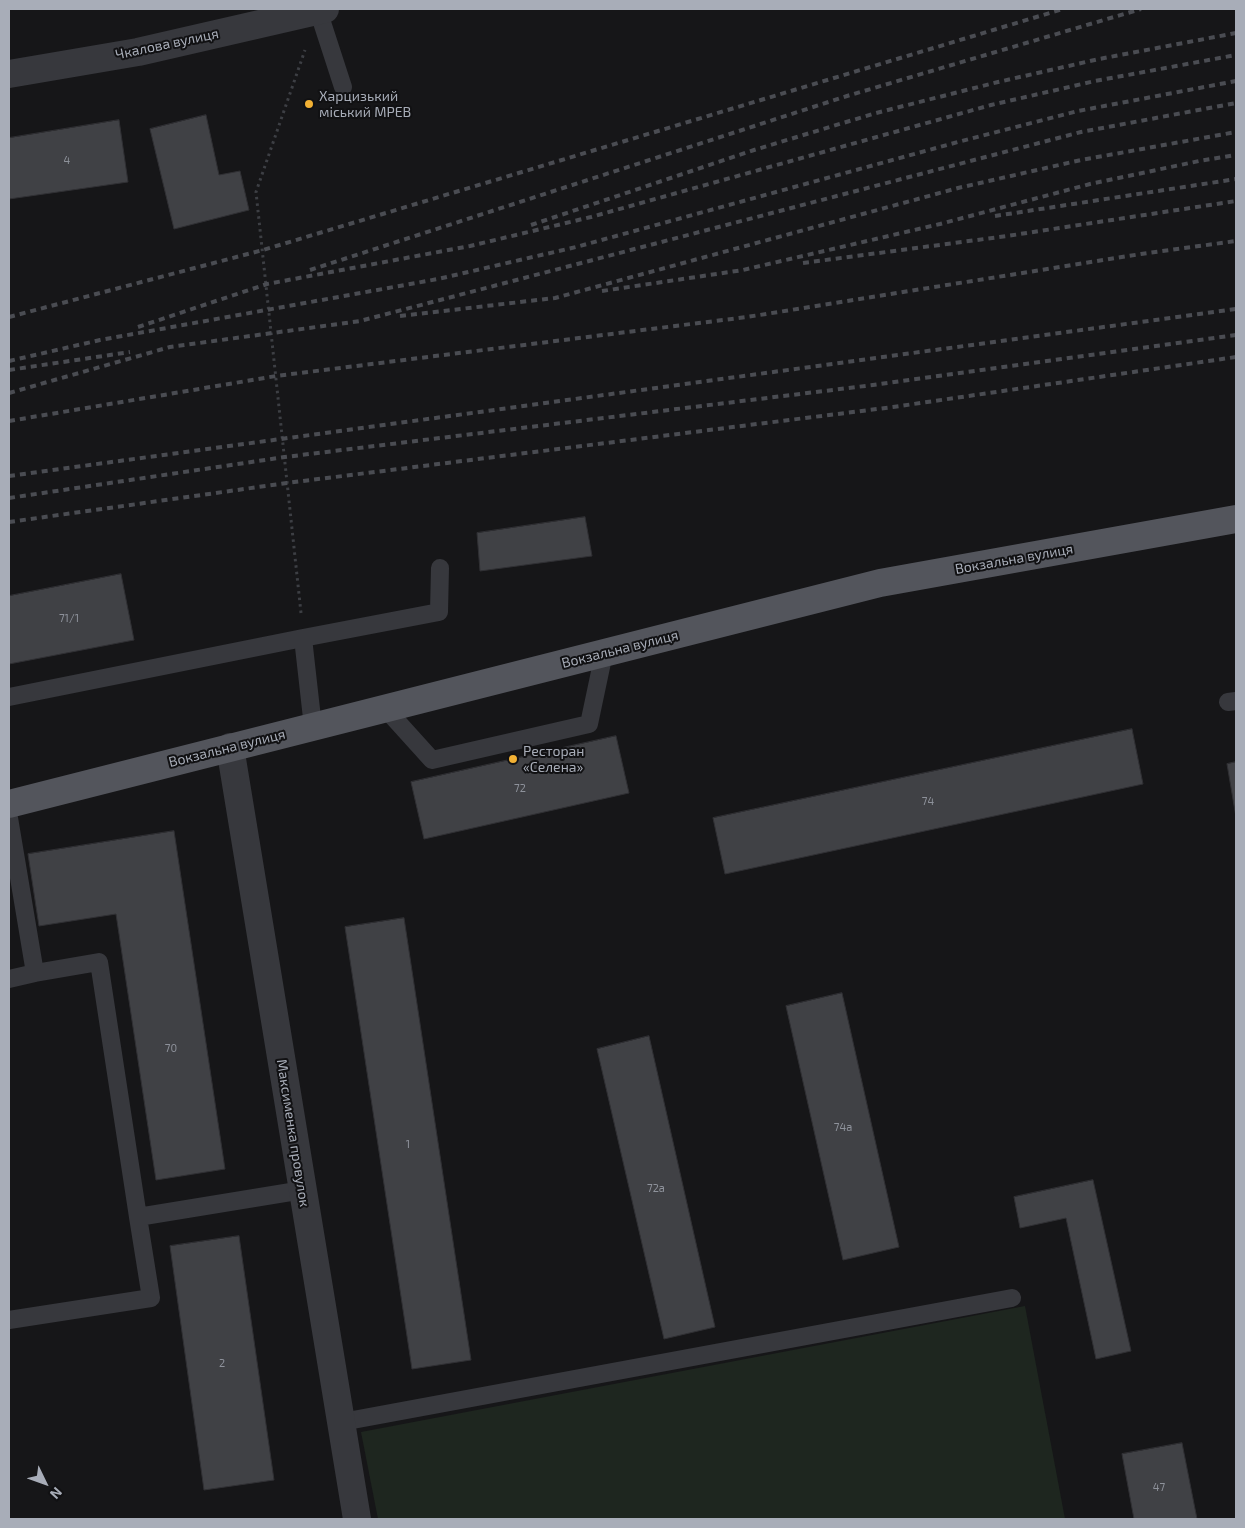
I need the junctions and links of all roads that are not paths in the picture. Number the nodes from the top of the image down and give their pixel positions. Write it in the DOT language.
graph roads {
  1 [pos="320,9"];
  2 [pos="9,74"];
  3 [pos="343,87"];
  4 [pos="1236,519"];
  5 [pos="440,568"];
  6 [pos="303,638"];
  7 [pos="604,653"];
  8 [pos="9,697"];
  9 [pos="385,708"];
  10 [pos="313,727"];
  11 [pos="230,747"];
  12 [pos="9,804"];
  13 [pos="9,818"];
  14 [pos="35,973"];
  15 [pos="9,979"];
  16 [pos="303,1190"];
  17 [pos="138,1217"];
  18 [pos="1012,1298"];
  19 [pos="9,1320"];
  20 [pos="342,1422"];
  21 [pos="358,1519"];
  1 -- 2 [label="street, Чкалова вулиця"];
  1 -- 3 [label="lane"];
  4 -- 7 [label="main road, Вокзальна вулиця"];
  5 -- 6 [label="lane"];
  6 -- 8 [label="lane"];
  6 -- 10 [label="lane"];
  7 -- 9 [label="main road, Вокзальна вулиця"];
  7 -- 9 [label="lane"];
  9 -- 10 [label="main road, Вокзальна вулиця"];
  10 -- 11 [label="main road, Вокзальна вулиця"];
  11 -- 12 [label="main road, Вокзальна вулиця"];
  11 -- 16 [label="street, Максименка провулок"];
  13 -- 14 [label="lane"];
  14 -- 15 [label="lane"];
  14 -- 17 [label="lane"];
  16 -- 17 [label="lane"];
  16 -- 20 [label="street, Максименка провулок"];
  17 -- 19 [label="lane"];
  18 -- 20 [label="lane"];
  20 -- 21 [label="street, Максименка провулок"];
}
